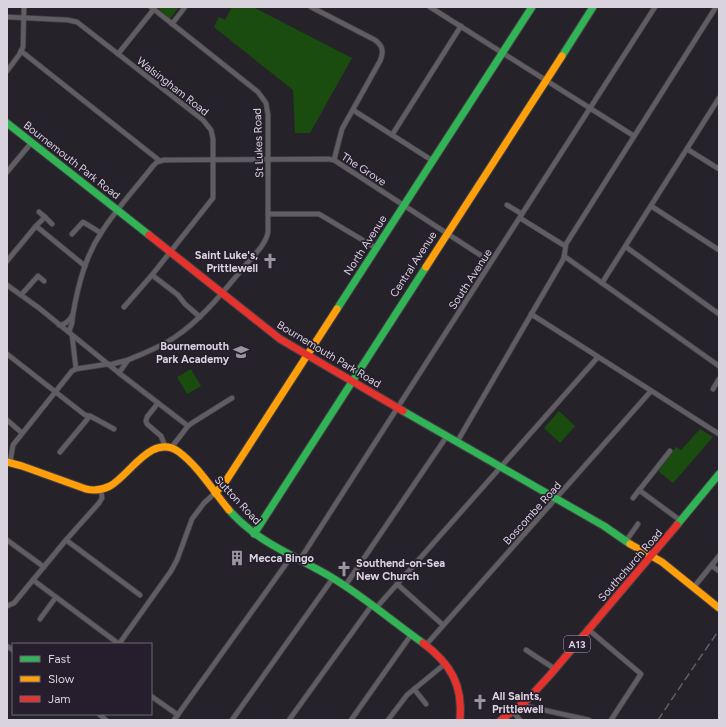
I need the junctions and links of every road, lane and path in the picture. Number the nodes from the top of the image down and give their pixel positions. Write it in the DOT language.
graph roads {
  1 [pos="24,7"];
  2 [pos="185,7"];
  3 [pos="312,7"];
  4 [pos="430,7"];
  5 [pos="532,7"];
  6 [pos="593,7"];
  7 [pos="656,7"];
  8 [pos="716,7"];
  9 [pos="152,8"];
  10 [pos="7,17"];
  11 [pos="23,17"];
  12 [pos="172,24"];
  13 [pos="462,26"];
  14 [pos="21,51"];
  15 [pos="503,52"];
  16 [pos="118,54"];
  17 [pos="7,70"];
  18 [pos="546,80"];
  19 [pos="719,98"];
  20 [pos="591,108"];
  21 [pos="353,110"];
  22 [pos="7,123"];
  23 [pos="392,135"];
  24 [pos="634,136"];
  25 [pos="32,142"];
  26 [pos="687,149"];
  27 [pos="268,159"];
  28 [pos="214,160"];
  29 [pos="334,160"];
  30 [pos="160,161"];
  31 [pos="433,161"];
  32 [pos="719,169"];
  33 [pos="7,172"];
  34 [pos="507,205"];
  35 [pos="404,206"];
  36 [pos="651,206"];
  37 [pos="118,210"];
  38 [pos="38,212"];
  39 [pos="268,214"];
  40 [pos="521,216"];
  41 [pos="45,217"];
  42 [pos="52,224"];
  43 [pos="36,226"];
  44 [pos="101,233"];
  45 [pos="446,233"];
  46 [pos="72,234"];
  47 [pos="565,246"];
  48 [pos="626,246"];
  49 [pos="376,248"];
  50 [pos="719,250"];
  51 [pos="170,252"];
  52 [pos="564,256"];
  53 [pos="7,261"];
  54 [pos="491,262"];
  55 [pos="85,266"];
  56 [pos="33,272"];
  57 [pos="152,275"];
  58 [pos="38,276"];
  59 [pos="44,281"];
  60 [pos="602,283"];
  61 [pos="7,285"];
  62 [pos="223,293"];
  63 [pos="21,295"];
  64 [pos="124,307"];
  65 [pos="73,314"];
  66 [pos="531,314"];
  67 [pos="719,314"];
  68 [pos="200,317"];
  69 [pos="59,325"];
  70 [pos="70,333"];
  71 [pos="7,354"];
  72 [pos="307,355"];
  73 [pos="598,357"];
  74 [pos="128,360"];
  75 [pos="109,365"];
  76 [pos="719,366"];
  77 [pos="76,369"];
  78 [pos="119,373"];
  79 [pos="719,379"];
  80 [pos="352,381"];
  81 [pos="713,388"];
  82 [pos="651,391"];
  83 [pos="56,392"];
  84 [pos="232,398"];
  85 [pos="158,403"];
  86 [pos="397,408"];
  87 [pos="90,416"];
  88 [pos="7,420"];
  89 [pos="188,426"];
  90 [pos="114,429"];
  91 [pos="22,433"];
  92 [pos="719,434"];
  93 [pos="447,436"];
  94 [pos="457,442"];
  95 [pos="168,448"];
  96 [pos="670,451"];
  97 [pos="60,452"];
  98 [pos="8,462"];
  99 [pos="501,467"];
  100 [pos="719,474"];
  101 [pos="101,490"];
  102 [pos="639,490"];
  103 [pos="215,493"];
  104 [pos="633,498"];
  105 [pos="556,499"];
  106 [pos="681,521"];
  107 [pos="638,524"];
  108 [pos="254,534"];
  109 [pos="7,540"];
  110 [pos="66,540"];
  111 [pos="626,541"];
  112 [pos="652,556"];
  113 [pos="719,556"];
  114 [pos="290,557"];
  115 [pos="299,560"];
  116 [pos="712,566"];
  117 [pos="44,567"];
  118 [pos="719,571"];
  119 [pos="333,578"];
  120 [pos="33,580"];
  121 [pos="397,584"];
  122 [pos="345,586"];
  123 [pos="694,587"];
  124 [pos="140,594"];
  125 [pos="56,597"];
  126 [pos="7,606"];
  127 [pos="374,606"];
  128 [pos="719,608"];
  129 [pos="40,619"];
  130 [pos="443,625"];
  131 [pos="589,630"];
  132 [pos="411,635"];
  133 [pos="118,643"];
  134 [pos="120,643"];
  135 [pos="425,646"];
  136 [pos="526,650"];
  137 [pos="446,662"];
  138 [pos="555,669"];
  139 [pos="414,689"];
  140 [pos="152,697"];
  141 [pos="426,704"];
  142 [pos="521,705"];
  143 [pos="460,707"];
  144 [pos="513,712"];
  145 [pos="178,715"];
  146 [pos="174,720"];
  147 [pos="232,720"];
  148 [pos="289,720"];
  149 [pos="351,720"];
  150 [pos="388,720"];
  151 [pos="454,720"];
  152 [pos="460,720"];
  153 [pos="501,720"];
  154 [pos="520,720"];
  155 [pos="589,720"];
  156 [pos="611,720"];
  1 -- 11 [label="street"];
  2 -- 12 [label="street"];
  3 -- 21 [label="street"];
  4 -- 13 [label="street"];
  5 -- 15 [label="street, North Avenue"];
  6 -- 18 [label="street, Central Avenue"];
  7 -- 20 [label="street, South Avenue"];
  8 -- 24 [label="street"];
  9 -- 12 [label="street, St Lukes Road"];
  9 -- 16 [label="street"];
  10 -- 11 [label="street, Walsingham Road"];
  11 -- 14 [label="street"];
  11 -- 16 [label="street, Walsingham Road"];
  12 -- 27 [label="street, St Lukes Road"];
  13 -- 15 [label="street"];
  13 -- 23 [label="street"];
  14 -- 17 [label="street"];
  14 -- 30 [label="street"];
  15 -- 18 [label="street"];
  15 -- 31 [label="street, North Avenue"];
  16 -- 28 [label="street, Walsingham Road"];
  18 -- 20 [label="street"];
  18 -- 45 [label="street, Central Avenue"];
  19 -- 26 [label="street"];
  20 -- 24 [label="street"];
  20 -- 40 [label="street, South Avenue"];
  21 -- 23 [label="street"];
  21 -- 29 [label="street"];
  22 -- 25 [label="street, Bournemouth Park Road"];
  23 -- 31 [label="street"];
  24 -- 47 [label="street"];
  25 -- 33 [label="street"];
  25 -- 37 [label="street, Bournemouth Park Road"];
  26 -- 32 [label="street"];
  26 -- 36 [label="street"];
  27 -- 28 [label="street, The Grove"];
  27 -- 29 [label="street, The Grove"];
  27 -- 39 [label="street, St Lukes Road"];
  28 -- 30 [label="street, The Grove"];
  28 -- 51 [label="street, Walsingham Road"];
  29 -- 35 [label="street, The Grove"];
  30 -- 37 [label="street"];
  31 -- 35 [label="street, North Avenue"];
  34 -- 40 [label="street"];
  35 -- 45 [label="street, The Grove"];
  35 -- 49 [label="street, North Avenue"];
  36 -- 48 [label="street"];
  36 -- 50 [label="street"];
  37 -- 44 [label="street"];
  37 -- 51 [label="street, Bournemouth Park Road"];
  38 -- 41 [label="street"];
  39 -- 49 [label="street"];
  39 -- 62 [label="street, St Lukes Road"];
  40 -- 47 [label="street"];
  40 -- 54 [label="street, South Avenue"];
  41 -- 42 [label="street"];
  41 -- 43 [label="street"];
  43 -- 53 [label="street"];
  43 -- 55 [label="street"];
  44 -- 46 [label="street"];
  44 -- 55 [label="street"];
  45 -- 54 [label="street, The Grove"];
  45 -- 80 [label="street, Central Avenue"];
  47 -- 52 [label="street"];
  48 -- 60 [label="street"];
  48 -- 67 [label="street"];
  49 -- 72 [label="street, North Avenue"];
  51 -- 57 [label="street, Walsingham Road"];
  51 -- 62 [label="street, Bournemouth Park Road"];
  52 -- 60 [label="street"];
  52 -- 66 [label="street"];
  54 -- 86 [label="street, South Avenue"];
  55 -- 65 [label="street"];
  56 -- 58 [label="street"];
  57 -- 64 [label="street, Walsingham Road"];
  57 -- 68 [label="street"];
  58 -- 59 [label="street"];
  58 -- 63 [label="street"];
  60 -- 76 [label="street"];
  61 -- 63 [label="street"];
  62 -- 68 [label="street, St Lukes Road"];
  62 -- 72 [label="street, Bournemouth Park Road"];
  63 -- 69 [label="street"];
  65 -- 69 [label="street"];
  65 -- 70 [label="street"];
  66 -- 73 [label="street"];
  66 -- 94 [label="street"];
  68 -- 74 [label="street, St Lukes Road"];
  69 -- 70 [label="street"];
  70 -- 75 [label="street"];
  70 -- 77 [label="street"];
  71 -- 83 [label="street"];
  72 -- 80 [label="street, Bournemouth Park Road"];
  72 -- 103 [label="street, North Avenue"];
  73 -- 82 [label="street"];
  73 -- 99 [label="street"];
  74 -- 75 [label="street, St Lukes Road"];
  74 -- 78 [label="street"];
  75 -- 77 [label="street, St Lukes Road"];
  75 -- 78 [label="street"];
  77 -- 83 [label="street"];
  78 -- 85 [label="street"];
  79 -- 81 [label="street"];
  80 -- 86 [label="street, Bournemouth Park Road"];
  80 -- 108 [label="street, Central Avenue"];
  82 -- 92 [label="street"];
  82 -- 105 [label="street, Boscombe Road"];
  83 -- 87 [label="street"];
  83 -- 91 [label="street"];
  84 -- 89 [label="street"];
  85 -- 89 [label="street"];
  85 -- 95 [label="street"];
  86 -- 93 [label="street, Bournemouth Park Road"];
  86 -- 115 [label="street, South Avenue"];
  87 -- 90 [label="street"];
  87 -- 97 [label="street"];
  88 -- 91 [label="street"];
  89 -- 95 [label="street"];
  91 -- 98 [label="street"];
  93 -- 94 [label="street, Bournemouth Park Road"];
  93 -- 122 [label="street"];
  94 -- 99 [label="street, Bournemouth Park Road"];
  95 -- 101 [label="street"];
  95 -- 103 [label="street, Sutton Road"];
  96 -- 102 [label="street"];
  98 -- 101 [label="street"];
  99 -- 105 [label="street, Bournemouth Park Road"];
  99 -- 121 [label="street"];
  100 -- 106 [label="street, Southchurch Road / A13"];
  101 -- 110 [label="street"];
  102 -- 104 [label="street"];
  102 -- 106 [label="street"];
  103 -- 108 [label="street, Sutton Road"];
  103 -- 134 [label="street"];
  105 -- 111 [label="street, Bournemouth Park Road"];
  105 -- 130 [label="street, Boscombe Road"];
  106 -- 112 [label="street, Southchurch Road / A13"];
  107 -- 111 [label="street"];
  108 -- 114 [label="street, Sutton Road"];
  109 -- 117 [label="street"];
  110 -- 117 [label="street"];
  110 -- 124 [label="street"];
  111 -- 112 [label="street, Bournemouth Park Road"];
  112 -- 123 [label="street, Bournemouth Park Road"];
  112 -- 131 [label="street, Southchurch Road / A13"];
  113 -- 116 [label="street"];
  114 -- 115 [label="street, Sutton Road"];
  114 -- 145 [label="street"];
  115 -- 119 [label="street, Sutton Road"];
  116 -- 118 [label="street"];
  116 -- 123 [label="street"];
  117 -- 120 [label="street"];
  119 -- 122 [label="street, Sutton Road"];
  119 -- 147 [label="street"];
  120 -- 125 [label="street"];
  120 -- 126 [label="street"];
  121 -- 127 [label="street"];
  121 -- 130 [label="street"];
  122 -- 127 [label="street, Sutton Road"];
  123 -- 128 [label="street, Bournemouth Park Road"];
  125 -- 129 [label="street"];
  125 -- 133 [label="street"];
  127 -- 132 [label="street, Sutton Road"];
  127 -- 148 [label="street"];
  130 -- 135 [label="street, Boscombe Road"];
  131 -- 138 [label="street, Southchurch Road / A13"];
  131 -- 156 [label="street"];
  132 -- 135 [label="street, Sutton Road"];
  132 -- 149 [label="street"];
  135 -- 137 [label="street, Sutton Road"];
  136 -- 138 [label="street"];
  137 -- 139 [label="street"];
  137 -- 143 [label="street, Sutton Road"];
  138 -- 142 [label="street, Southchurch Road / A13"];
  139 -- 141 [label="street"];
  139 -- 150 [label="street"];
  140 -- 145 [label="street"];
  142 -- 144 [label="street, Southchurch Road / A13"];
  142 -- 155 [label="street"];
  143 -- 151 [label="street"];
  143 -- 152 [label="street, Sutton Road"];
  144 -- 153 [label="street, Southchurch Road / A13"];
  144 -- 154 [label="street"];
  145 -- 146 [label="street"];
}
